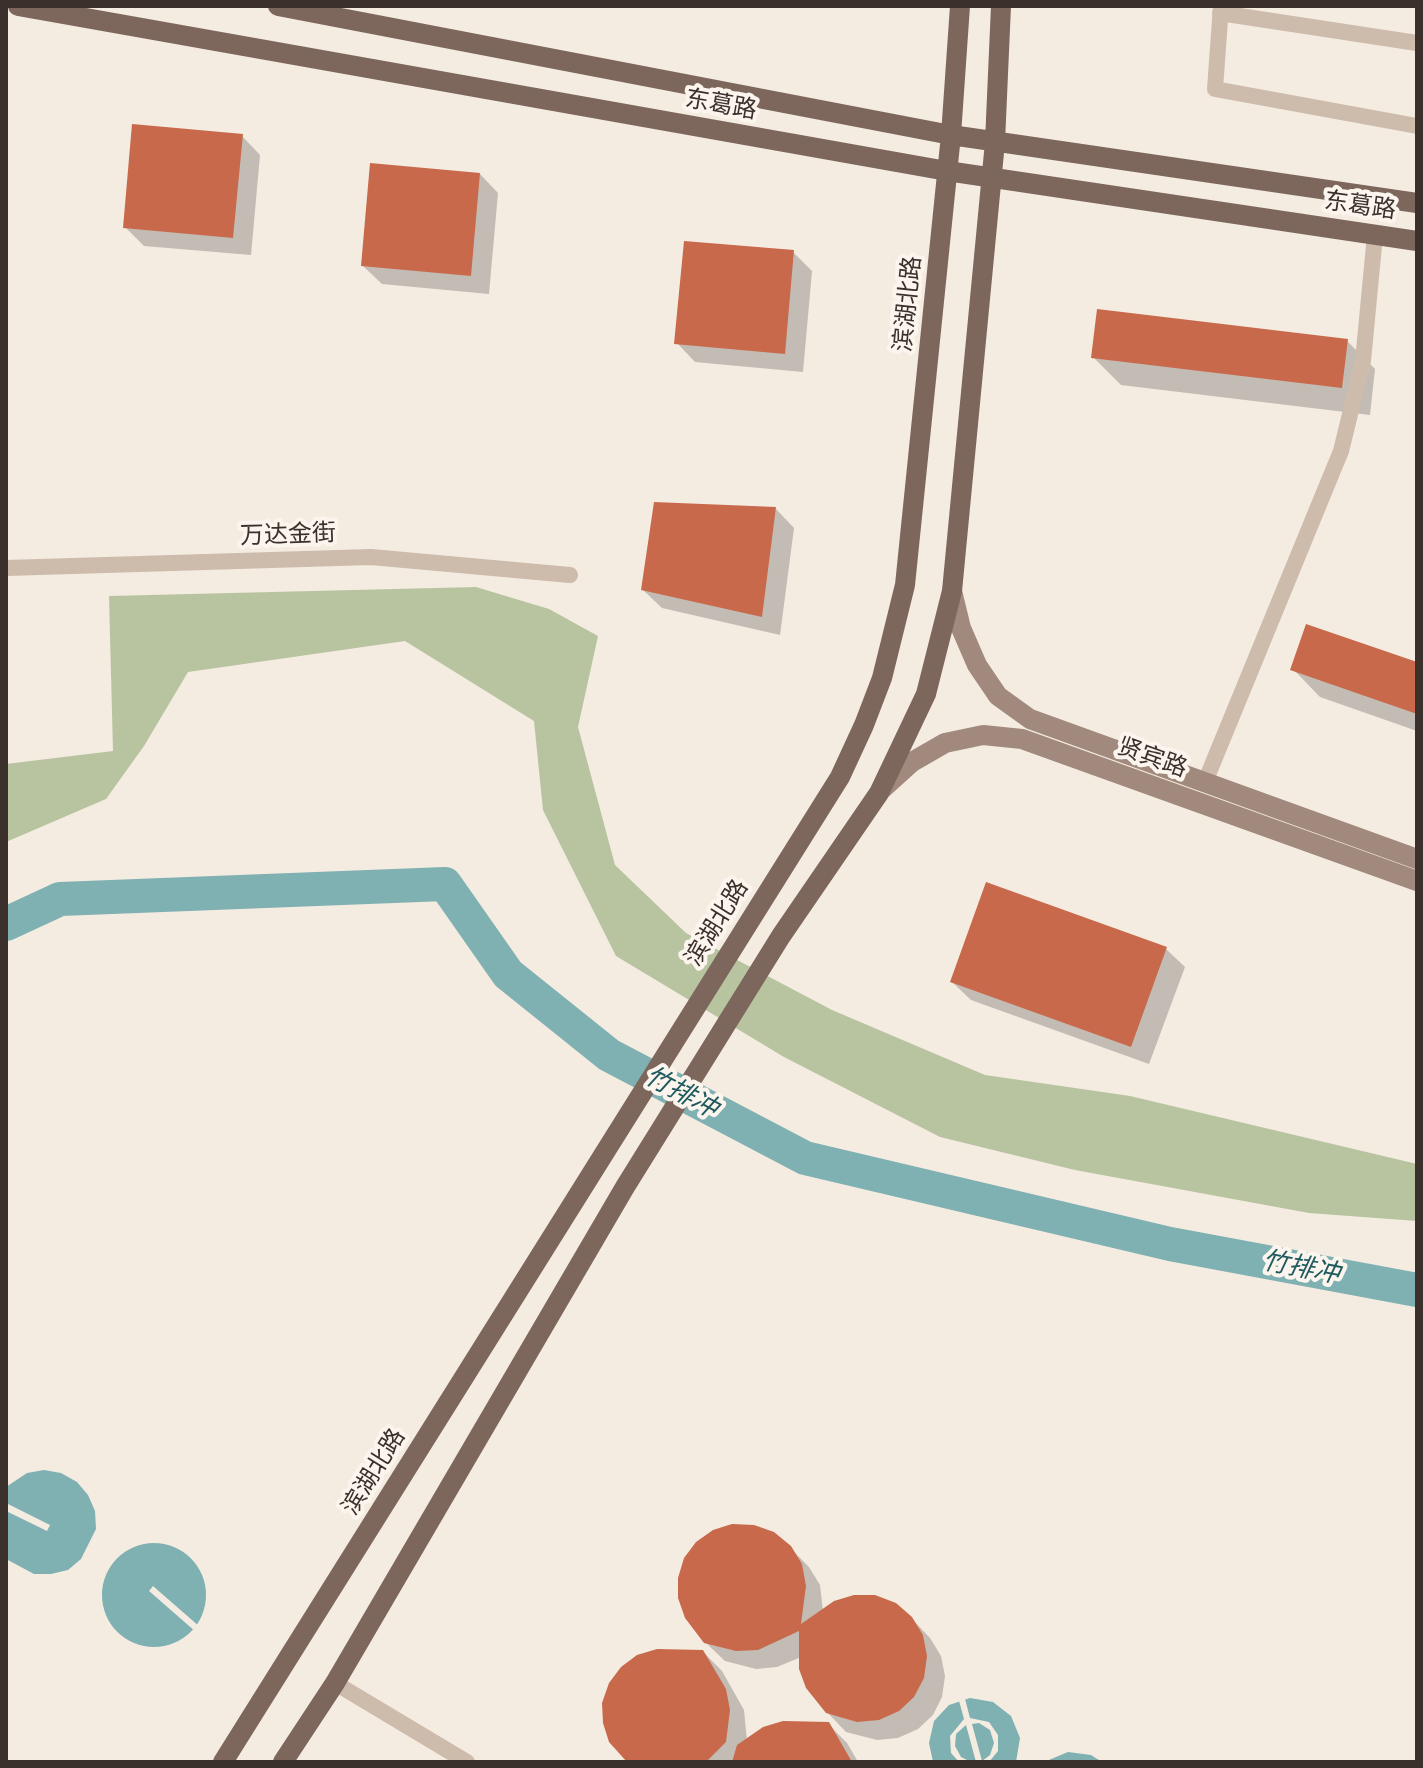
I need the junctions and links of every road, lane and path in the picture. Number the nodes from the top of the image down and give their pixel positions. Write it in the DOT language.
graph roads {
  1 [pos="18,6"];
  2 [pos="278,6"];
  3 [pos="960,6"];
  4 [pos="1001,6"];
  5 [pos="1220,10"];
  6 [pos="1417,43"];
  7 [pos="1417,126"];
  8 [pos="951,135"];
  9 [pos="995,142"];
  10 [pos="947,171"];
  11 [pos="991,178"];
  12 [pos="1417,203"];
  13 [pos="1375,235"];
  14 [pos="1417,241"];
  15 [pos="6,568"];
  16 [pos="570,575"];
  17 [pos="952,591"];
  18 [pos="1205,782"];
  19 [pos="879,793"];
  20 [pos="1417,859"];
  21 [pos="1417,881"];
  22 [pos="335,1683"];
  23 [pos="223,1762"];
  24 [pos="283,1762"];
  25 [pos="467,1762"];
  1 -- 10 [label="main road, 东葛路"];
  2 -- 8 [label="main road, 东葛路"];
  3 -- 8 [label="main road, 滨湖北路"];
  4 -- 9 [label="main road"];
  5 -- 6 [label="street"];
  5 -- 7 [label="street"];
  8 -- 9 [label="main road, 东葛路"];
  8 -- 10 [label="main road, 滨湖北路"];
  9 -- 11 [label="main road"];
  9 -- 12 [label="main road, 东葛路"];
  10 -- 11 [label="main road, 东葛路"];
  10 -- 23 [label="main road, 滨湖北路"];
  11 -- 13 [label="main road, 东葛路"];
  11 -- 17 [label="main road"];
  13 -- 14 [label="main road, 东葛路"];
  13 -- 18 [label="street"];
  15 -- 16 [label="street, 万达金街"];
  17 -- 18 [label="main road, 贤宾路"];
  17 -- 19 [label="main road"];
  18 -- 20 [label="main road, 贤宾路"];
  19 -- 21 [label="main road, 贤宾路"];
  19 -- 22 [label="main road"];
  22 -- 24 [label="main road"];
  22 -- 25 [label="street"];
}
